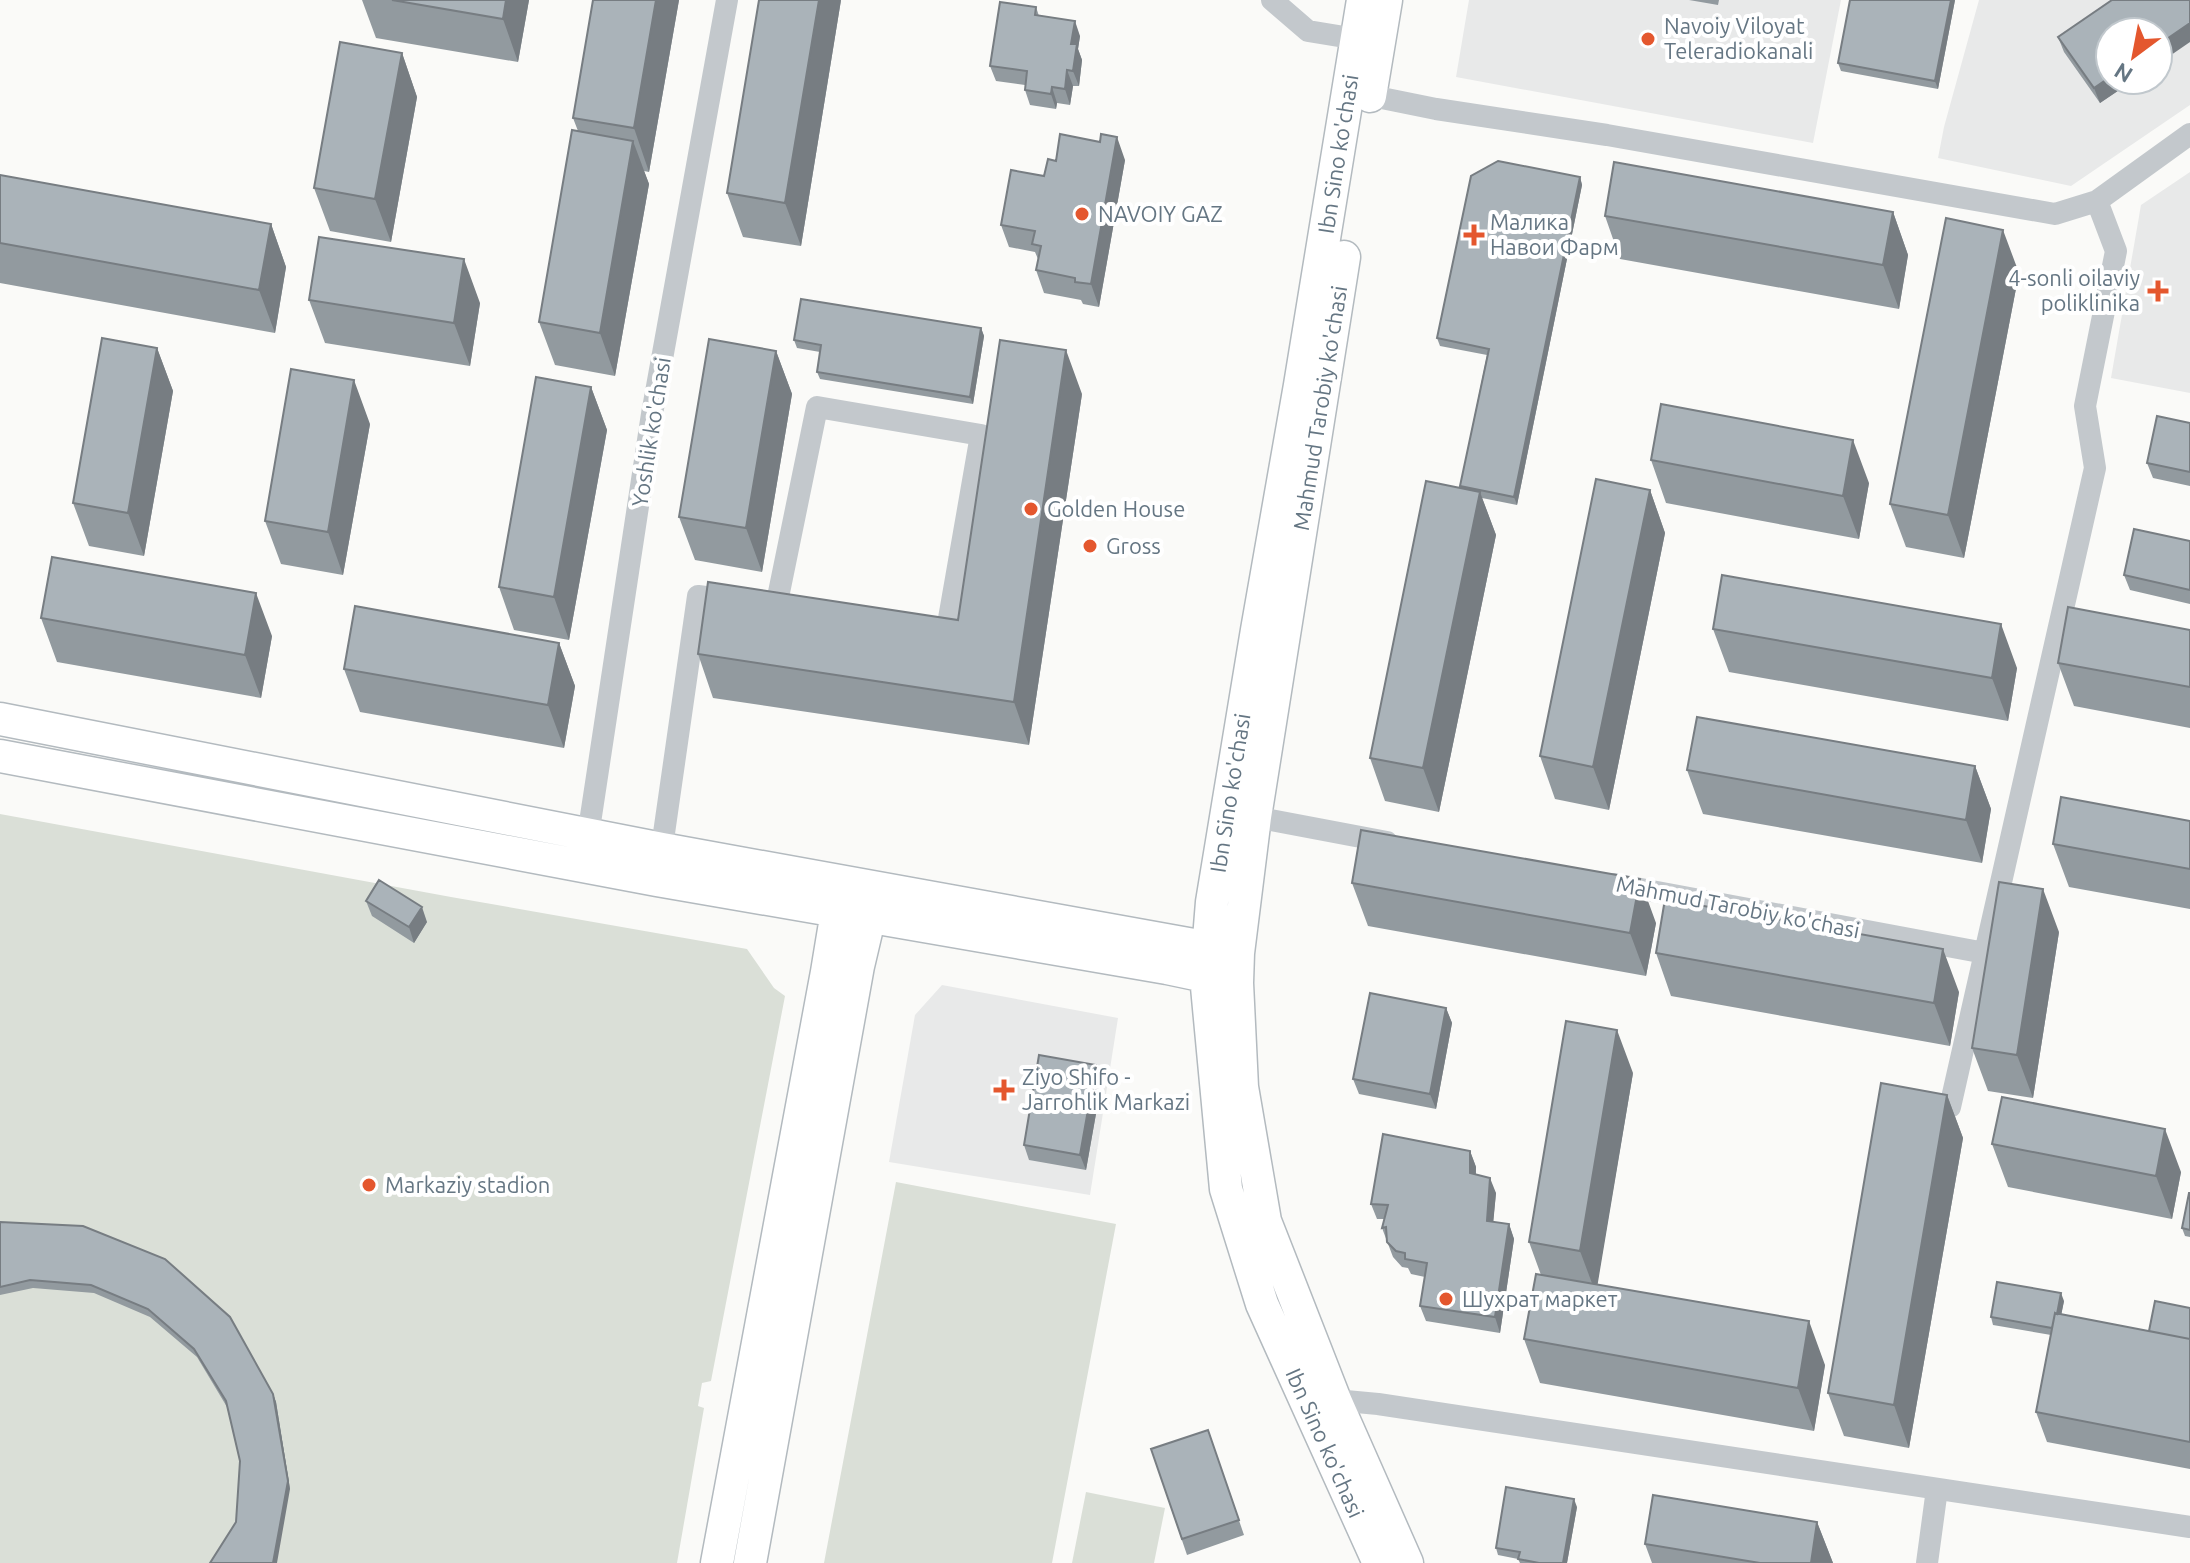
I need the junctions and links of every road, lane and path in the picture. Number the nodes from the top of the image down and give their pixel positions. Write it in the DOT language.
graph roads {
  1 [pos="727,0"];
  2 [pos="1272,0"];
  3 [pos="1363,0"];
  4 [pos="1386,0"];
  5 [pos="1367,41"];
  6 [pos="1359,93"];
  7 [pos="2190,134"];
  8 [pos="2097,201"];
  9 [pos="916,626"];
  10 [pos="0,719"];
  11 [pos="0,756"];
  12 [pos="1241,814"];
  13 [pos="1409,846"];
  14 [pos="586,850"];
  15 [pos="659,864"];
  16 [pos="1598,881"];
  17 [pos="839,897"];
  18 [pos="873,903"];
  19 [pos="1985,953"];
  20 [pos="1222,965"];
  21 [pos="1950,1107"];
  22 [pos="747,1399"];
  23 [pos="779,1405"];
  24 [pos="1322,1405"];
  25 [pos="1937,1489"];
  26 [pos="2190,1527"];
  27 [pos="717,1563"];
  28 [pos="750,1563"];
  29 [pos="1379,1563"];
  30 [pos="1407,1563"];
  31 [pos="1927,1563"];
  1 -- 14 [label="street, Yoshlik ko'chasi"];
  2 -- 5 [label="street"];
  3 -- 5 [label="street"];
  4 -- 5 [label="street, Mahmud Tarobiy ko'chasi"];
  5 -- 6 [label="street, Mahmud Tarobiy ko'chasi"];
  6 -- 8 [label="street"];
  6 -- 12 [label="street, Mahmud Tarobiy ko'chasi"];
  7 -- 8 [label="street"];
  8 -- 19 [label="street"];
  9 -- 15 [label="street"];
  10 -- 14 [label="street"];
  11 -- 14 [label="street"];
  12 -- 13 [label="street"];
  12 -- 20 [label="street, Mahmud Tarobiy ko'chasi"];
  14 -- 15 [label="street"];
  15 -- 17 [label="street"];
  16 -- 19 [label="street, Mahmud Tarobiy ko'chasi"];
  17 -- 18 [label="street"];
  17 -- 22 [label="street"];
  18 -- 20 [label="street"];
  18 -- 23 [label="street"];
  19 -- 21 [label="street"];
  20 -- 24 [label="street, Mahmud Tarobiy ko'chasi"];
  22 -- 23 [label="street"];
  22 -- 27 [label="street"];
  23 -- 28 [label="street"];
  24 -- 25 [label="street"];
  24 -- 29 [label="street, Ibn Sino ko'chasi"];
  24 -- 30 [label="street, Mahmud Tarobiy ko'chasi"];
  25 -- 26 [label="street"];
  25 -- 31 [label="street"];
}
